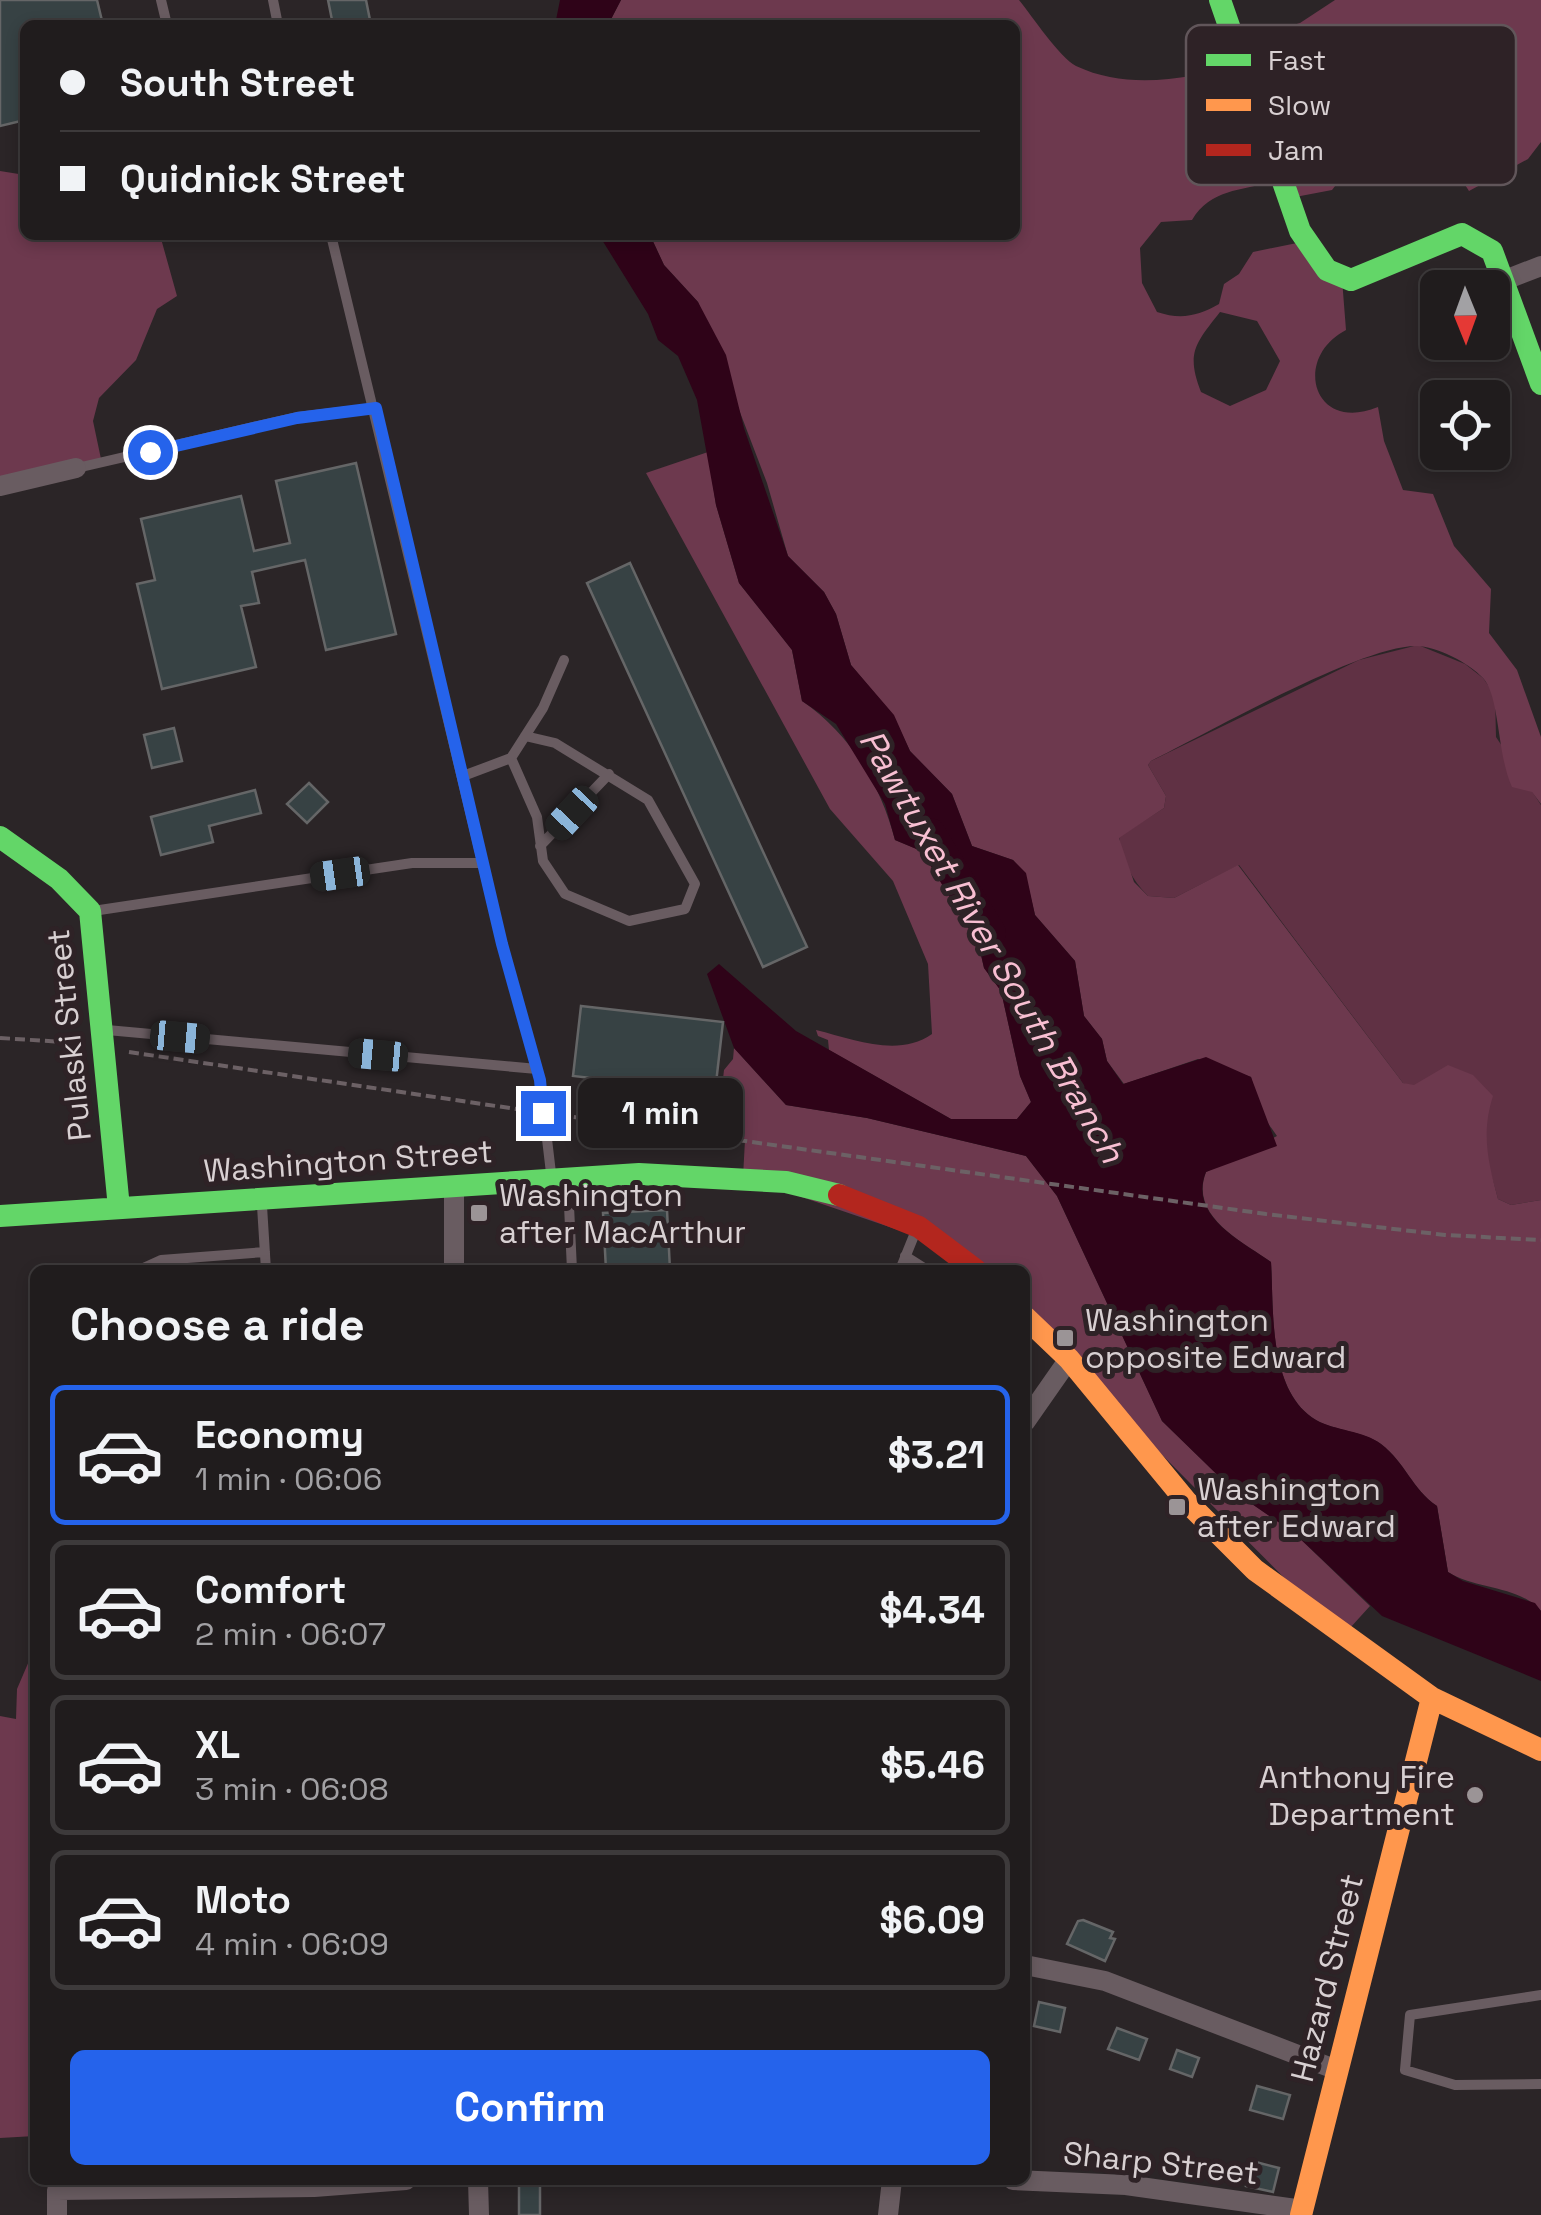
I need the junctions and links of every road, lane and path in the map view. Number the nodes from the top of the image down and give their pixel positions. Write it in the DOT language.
graph roads {
  1 [pos="1220,0"];
  2 [pos="1229,25"];
  3 [pos="1284,185"];
  4 [pos="332,240"];
  5 [pos="1541,266"];
  6 [pos="1501,270"];
  7 [pos="1510,278"];
  8 [pos="1510,294"];
  9 [pos="1541,384"];
  10 [pos="376,408"];
  11 [pos="76,468"];
  12 [pos="0,486"];
  13 [pos="564,660"];
  14 [pos="526,736"];
  15 [pos="511,758"];
  16 [pos="609,774"];
  17 [pos="463,776"];
  18 [pos="0,837"];
  19 [pos="540,846"];
  20 [pos="484,864"];
  21 [pos="90,911"];
  22 [pos="0,1038"];
  23 [pos="101,1038"];
  24 [pos="537,1069"];
  25 [pos="543,1113"];
  26 [pos="560,1178"];
  27 [pos="454,1187"];
  28 [pos="262,1198"];
  29 [pos="119,1208"];
  30 [pos="0,1216"];
  31 [pos="918,1228"];
  32 [pos="1541,1240"];
  33 [pos="265,1252"];
  34 [pos="222,1255"];
  35 [pos="906,1256"];
  36 [pos="150,1265"];
  37 [pos="223,1265"];
  38 [pos="266,1265"];
  39 [pos="454,1265"];
  40 [pos="571,1265"];
  41 [pos="902,1265"];
  42 [pos="920,1265"];
  43 [pos="971,1265"];
  44 [pos="1030,1322"];
  45 [pos="1069,1360"];
  46 [pos="1030,1415"];
  47 [pos="1432,1698"];
  48 [pos="1541,1750"];
  49 [pos="1030,1966"];
  50 [pos="1541,1995"];
  51 [pos="1337,2070"];
  52 [pos="1541,2084"];
  53 [pos="1030,2181"];
  54 [pos="348,2185"];
  55 [pos="478,2185"];
  56 [pos="891,2185"];
  57 [pos="1302,2212"];
  58 [pos="57,2215"];
  59 [pos="479,2215"];
  60 [pos="888,2215"];
  1 -- 2 [label="main road"];
  3 -- 6 [label="main road"];
  4 -- 10 [label="lane"];
  5 -- 7 [label="street"];
  8 -- 9 [label="main road"];
  10 -- 11 [label="lane"];
  10 -- 17 [label="lane"];
  11 -- 12 [label="street"];
  13 -- 14 [label="lane"];
  14 -- 15 [label="lane"];
  14 -- 16 [label="lane"];
  15 -- 17 [label="lane"];
  15 -- 19 [label="lane"];
  16 -- 19 [label="lane"];
  16 -- 19 [label="lane"];
  17 -- 20 [label="lane"];
  18 -- 21 [label="main road, Pulaski Street"];
  20 -- 21 [label="lane"];
  20 -- 24 [label="lane"];
  21 -- 23 [label="main road, Pulaski Street"];
  22 -- 23 [label="path"];
  23 -- 24 [label="lane"];
  23 -- 25 [label="path"];
  23 -- 29 [label="main road, Pulaski Street"];
  24 -- 25 [label="lane"];
  25 -- 26 [label="lane"];
  25 -- 32 [label="path"];
  26 -- 27 [label="main road, Washington Street"];
  26 -- 31 [label="main road, Washington Street"];
  26 -- 40 [label="lane"];
  27 -- 28 [label="main road, Washington Street"];
  27 -- 39 [label="street"];
  28 -- 29 [label="main road, Washington Street"];
  28 -- 33 [label="lane"];
  29 -- 30 [label="main road, Washington Street"];
  31 -- 35 [label="lane"];
  31 -- 43 [label="main road, Washington Street"];
  33 -- 34 [label="lane"];
  33 -- 38 [label="lane"];
  34 -- 36 [label="lane"];
  34 -- 37 [label="lane"];
  35 -- 41 [label="lane"];
  35 -- 42 [label="lane"];
  44 -- 45 [label="main road"];
  45 -- 46 [label="street"];
  45 -- 47 [label="main road"];
  47 -- 48 [label="main road"];
  47 -- 51 [label="main road, Hazard Street"];
  49 -- 51 [label="street"];
  50 -- 52 [label="lane"];
  51 -- 57 [label="main road, Hazard Street"];
  53 -- 57 [label="street, Sharp Street"];
  54 -- 58 [label="street"];
  55 -- 59 [label="street"];
  56 -- 60 [label="street"];
}
